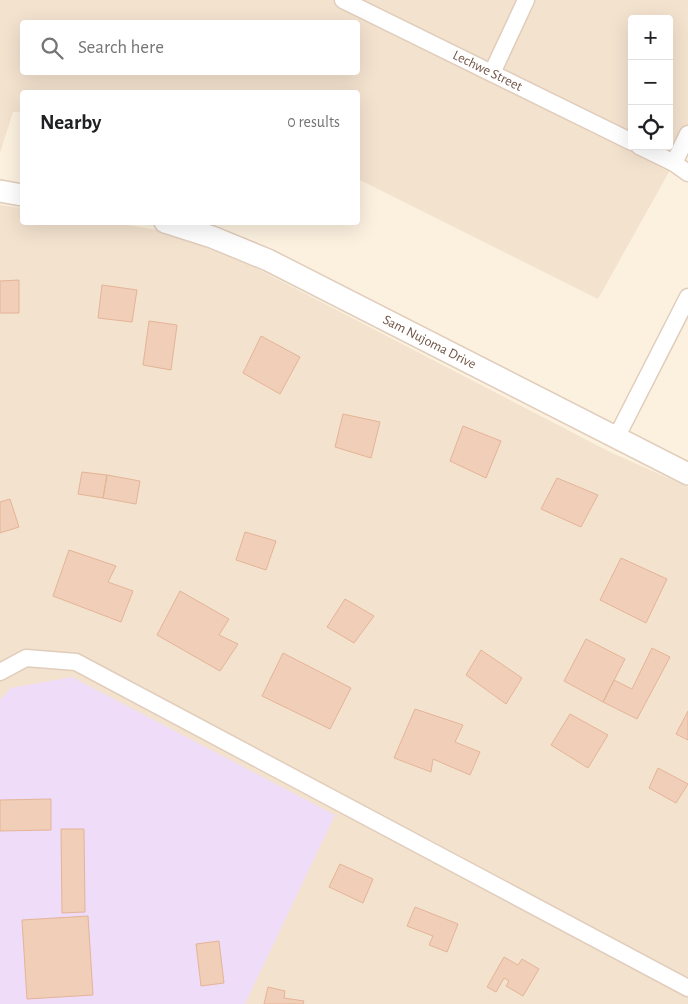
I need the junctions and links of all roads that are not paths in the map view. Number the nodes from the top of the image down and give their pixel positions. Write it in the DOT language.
graph roads {
  1 [pos="343,0"];
  2 [pos="526,0"];
  3 [pos="492,73"];
  4 [pos="688,134"];
  5 [pos="628,140"];
  6 [pos="648,150"];
  7 [pos="674,163"];
  8 [pos="688,173"];
  9 [pos="0,191"];
  10 [pos="20,194"];
  11 [pos="174,225"];
  12 [pos="688,297"];
  13 [pos="684,317"];
  14 [pos="616,438"];
  15 [pos="688,474"];
  16 [pos="0,672"];
  17 [pos="688,988"];
  1 -- 3 [label="street, Lechwe Street"];
  2 -- 3 [label="street"];
  3 -- 5 [label="street, Lechwe Street"];
  4 -- 7 [label="street"];
  6 -- 7 [label="street"];
  7 -- 8 [label="street"];
  9 -- 10 [label="street"];
  11 -- 14 [label="street, Sam Nujoma Drive"];
  12 -- 13 [label="street"];
  13 -- 14 [label="street"];
  14 -- 15 [label="street, Sam Nujoma Drive"];
  16 -- 17 [label="street"];
}
